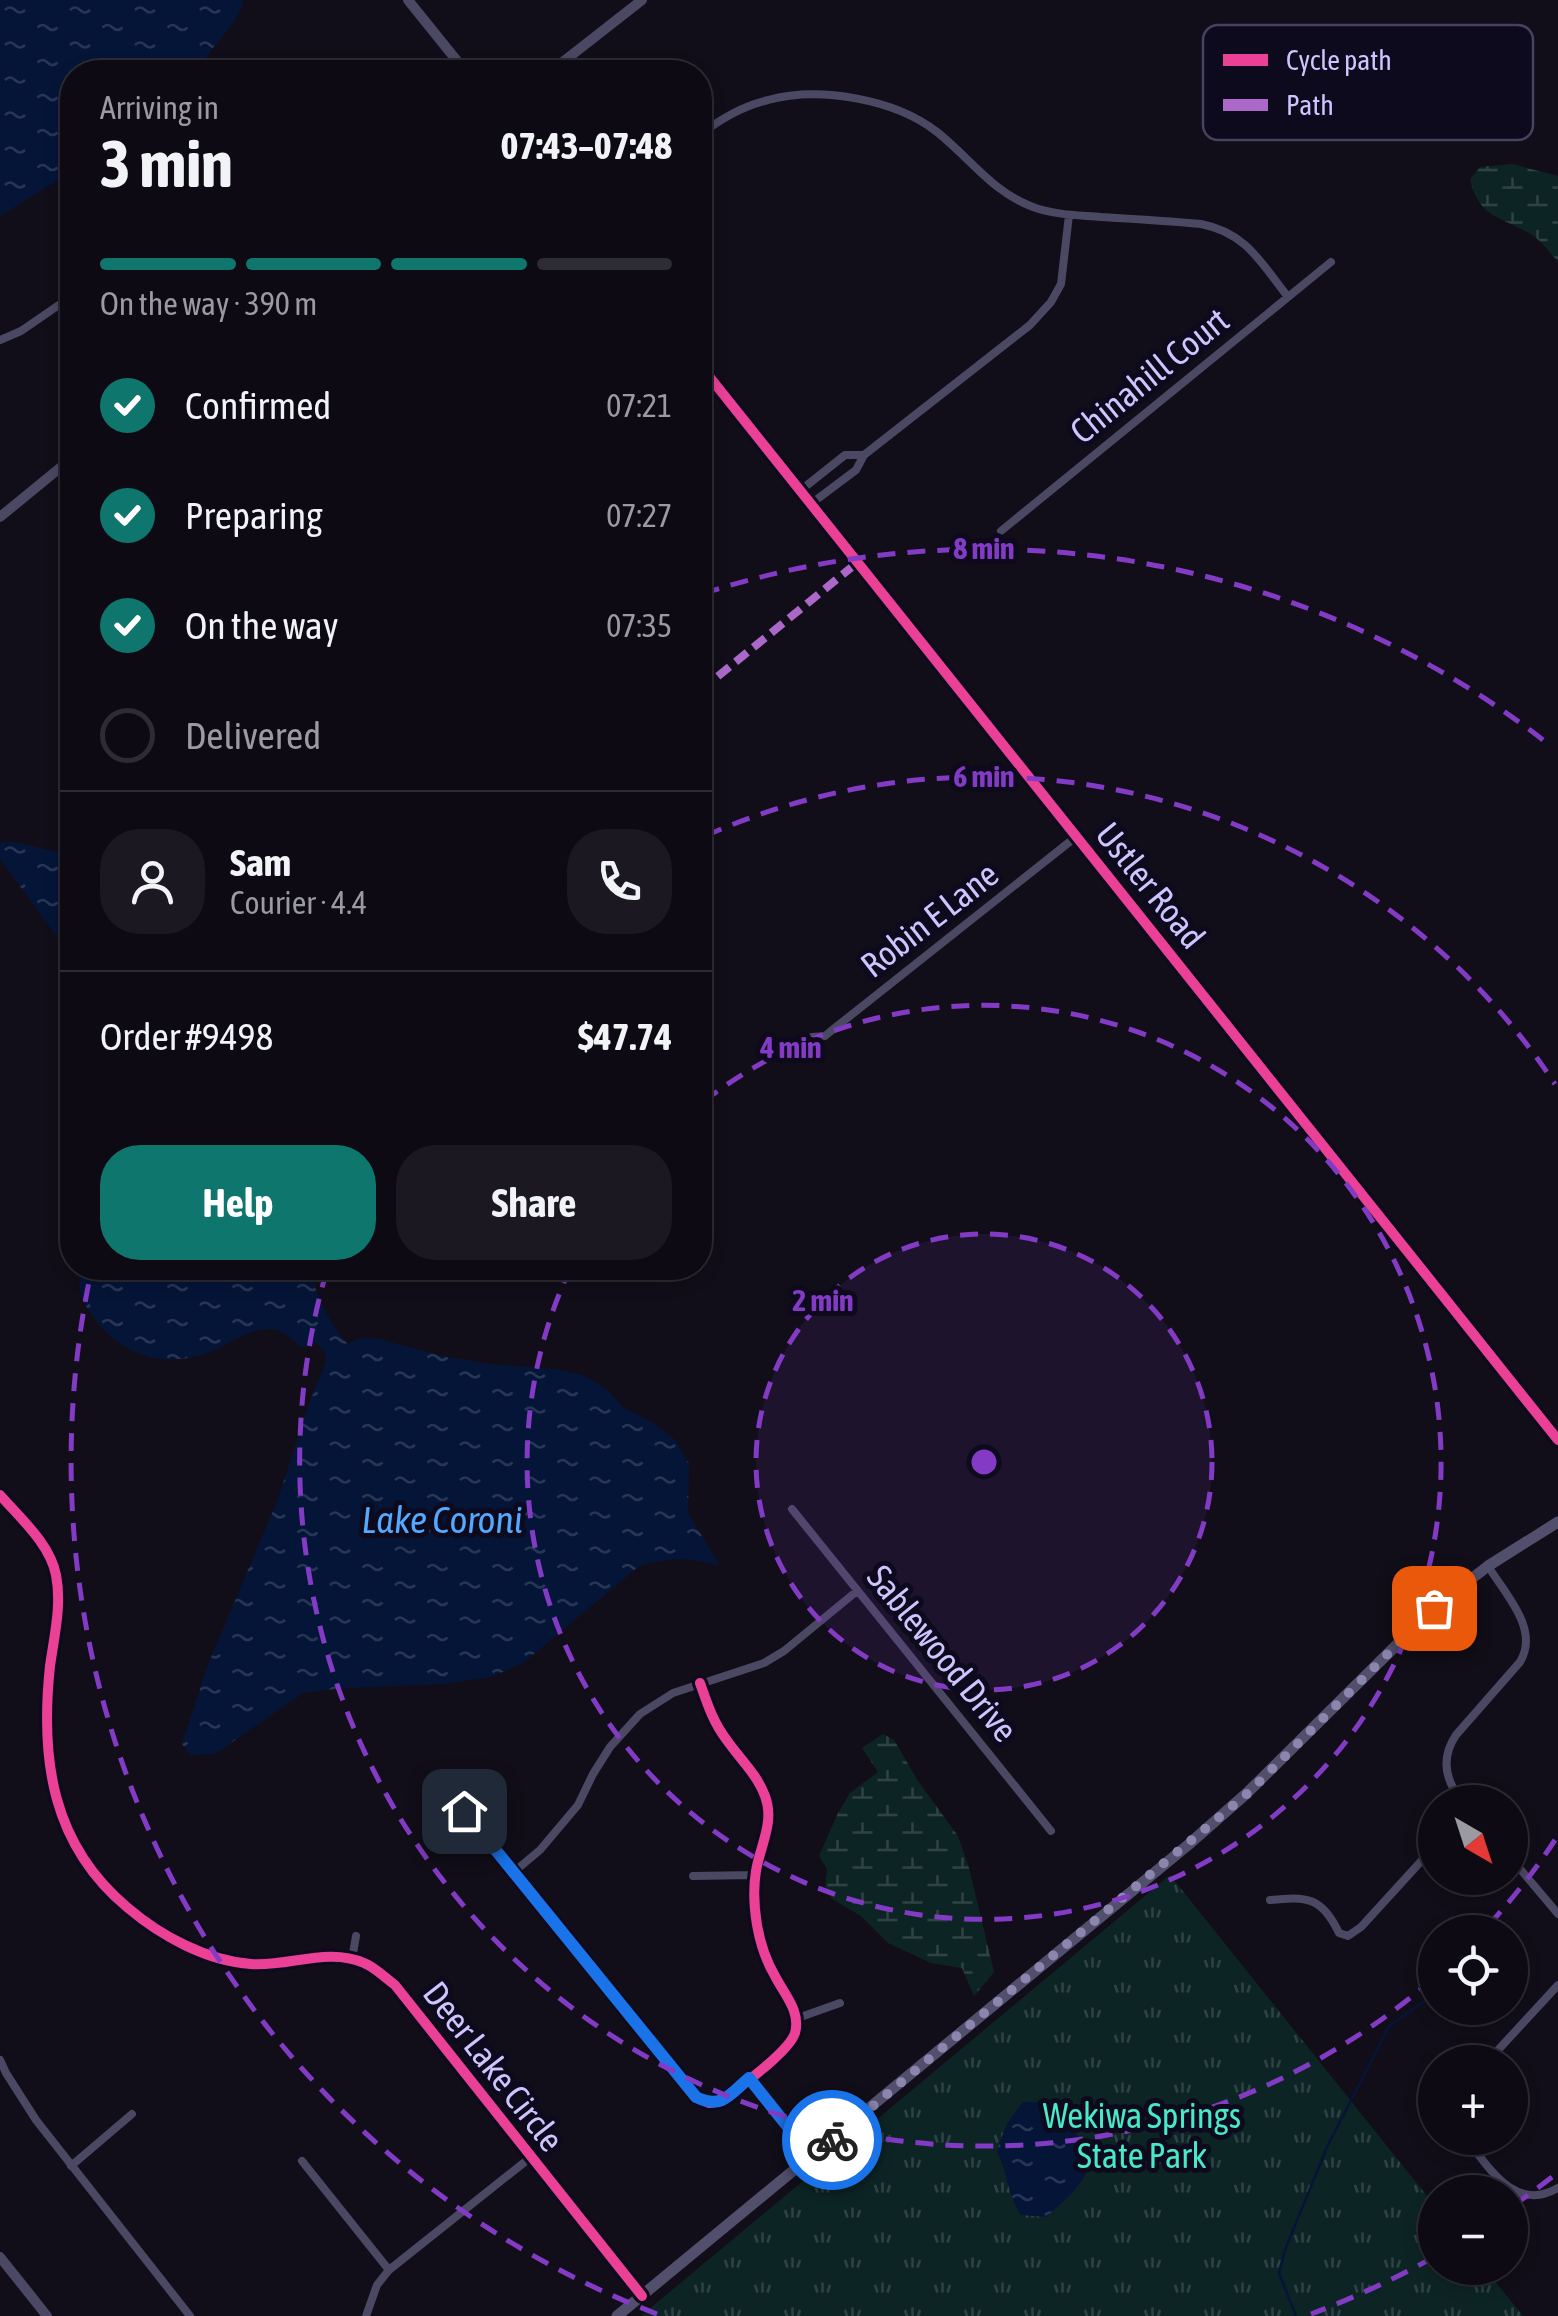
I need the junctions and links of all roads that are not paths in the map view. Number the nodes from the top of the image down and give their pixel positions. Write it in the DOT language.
graph roads {
  1 [pos="408,0"];
  2 [pos="642,0"];
  3 [pos="456,60"];
  4 [pos="565,60"];
  5 [pos="712,127"];
  6 [pos="1068,214"];
  7 [pos="1331,262"];
  8 [pos="1288,297"];
  9 [pos="60,304"];
  10 [pos="0,340"];
  11 [pos="712,379"];
  12 [pos="864,455"];
  13 [pos="830,467"];
  14 [pos="60,468"];
  15 [pos="841,481"];
  16 [pos="801,490"];
  17 [pos="812,503"];
  18 [pos="0,517"];
  19 [pos="1001,531"];
  20 [pos="1077,836"];
  21 [pos="812,1037"];
  22 [pos="1558,1440"];
  23 [pos="0,1495"];
  24 [pos="792,1509"];
  25 [pos="1558,1522"];
  26 [pos="1488,1566"];
  27 [pos="858,1590"];
  28 [pos="700,1683"];
  29 [pos="1450,1785"];
  30 [pos="464,1811"];
  31 [pos="1050,1831"];
  32 [pos="1418,1864"];
  33 [pos="515,1872"];
  34 [pos="755,1875"];
  35 [pos="692,1876"];
  36 [pos="1528,1878"];
  37 [pos="1270,1900"];
  38 [pos="1558,1914"];
  39 [pos="356,1936"];
  40 [pos="352,1960"];
  41 [pos="1558,1985"];
  42 [pos="840,2003"];
  43 [pos="796,2019"];
  44 [pos="1502,2045"];
  45 [pos="0,2060"];
  46 [pos="749,2078"];
  47 [pos="132,2114"];
  48 [pos="1480,2155"];
  49 [pos="812,2157"];
  50 [pos="532,2158"];
  51 [pos="302,2162"];
  52 [pos="71,2166"];
  53 [pos="1558,2188"];
  54 [pos="0,2257"];
  55 [pos="389,2270"];
  56 [pos="642,2296"];
  57 [pos="48,2316"];
  58 [pos="190,2316"];
  59 [pos="366,2316"];
  60 [pos="617,2316"];
  1 -- 3 [label="street"];
  2 -- 4 [label="street"];
  5 -- 6 [label="street"];
  6 -- 8 [label="street"];
  6 -- 12 [label="street"];
  7 -- 8 [label="street, Chinahill Court"];
  8 -- 19 [label="street, Chinahill Court"];
  9 -- 10 [label="street"];
  11 -- 16 [label="street, Ustler Road"];
  12 -- 13 [label="street"];
  12 -- 15 [label="street"];
  13 -- 15 [label="street"];
  13 -- 16 [label="street"];
  14 -- 18 [label="street"];
  15 -- 17 [label="street"];
  16 -- 17 [label="street, Ustler Road"];
  17 -- 20 [label="street, Ustler Road"];
  20 -- 21 [label="street, Robin E Lane"];
  20 -- 22 [label="street, Ustler Road"];
  23 -- 40 [label="street, Deer Lake Circle"];
  24 -- 27 [label="street, Sablewood Drive"];
  25 -- 26 [label="main road"];
  26 -- 29 [label="street"];
  26 -- 49 [label="main road"];
  27 -- 28 [label="street"];
  27 -- 31 [label="street, Sablewood Drive"];
  28 -- 33 [label="street"];
  28 -- 34 [label="street"];
  30 -- 33 [label="street"];
  32 -- 37 [label="street"];
  33 -- 46 [label="street"];
  34 -- 35 [label="street"];
  34 -- 43 [label="street"];
  36 -- 38 [label="street"];
  39 -- 40 [label="street"];
  40 -- 50 [label="street, Deer Lake Circle"];
  41 -- 44 [label="street"];
  42 -- 43 [label="street"];
  43 -- 46 [label="street"];
  45 -- 52 [label="street"];
  46 -- 49 [label="street"];
  47 -- 52 [label="street"];
  48 -- 53 [label="street"];
  49 -- 56 [label="main road"];
  50 -- 55 [label="street, Deer Lake Circle"];
  50 -- 56 [label="street, Deer Lake Circle"];
  51 -- 55 [label="street"];
  52 -- 58 [label="street"];
  54 -- 57 [label="street"];
  55 -- 59 [label="street, Deer Lake Circle"];
  56 -- 60 [label="main road"];
}
